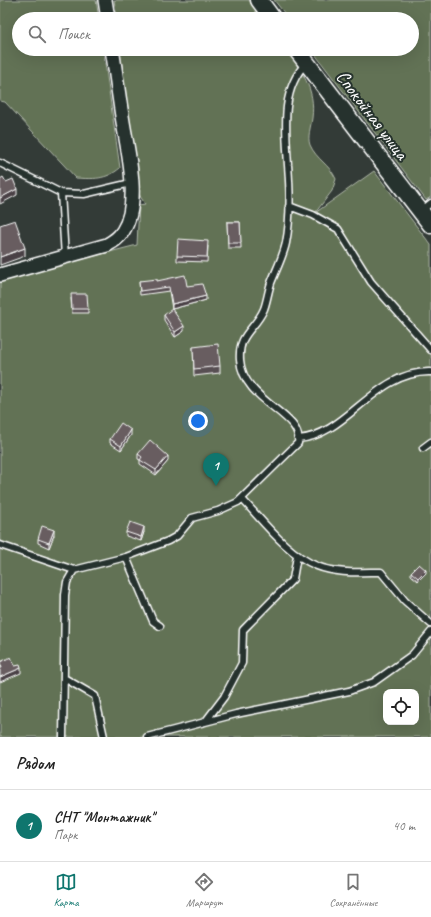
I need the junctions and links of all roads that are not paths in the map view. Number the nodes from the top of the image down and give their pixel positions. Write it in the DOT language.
graph roads {
  1 [pos="105,0"];
  2 [pos="259,0"];
  3 [pos="107,12"];
  4 [pos="268,12"];
  5 [pos="113,56"];
  6 [pos="302,56"];
  7 [pos="307,63"];
  8 [pos="0,163"];
  9 [pos="131,183"];
  10 [pos="61,193"];
  11 [pos="289,206"];
  12 [pos="426,207"];
  13 [pos="431,225"];
  14 [pos="65,258"];
  15 [pos="0,275"];
  16 [pos="431,350"];
  17 [pos="430,371"];
  18 [pos="298,439"];
  19 [pos="431,442"];
  20 [pos="423,448"];
  21 [pos="242,499"];
  22 [pos="0,545"];
  23 [pos="297,556"];
  24 [pos="126,557"];
  25 [pos="74,570"];
  26 [pos="431,624"];
  27 [pos="160,626"];
  28 [pos="431,632"];
  29 [pos="64,678"];
  30 [pos="205,722"];
  31 [pos="63,737"];
  32 [pos="104,737"];
  33 [pos="147,737"];
  1 -- 3 [label="street"];
  2 -- 4 [label="street"];
  5 -- 9 [label="street"];
  6 -- 7 [label="street, Спокойная улица"];
  7 -- 11 [label="lane"];
  7 -- 12 [label="street, Спокойная улица"];
  8 -- 10 [label="lane"];
  9 -- 10 [label="lane"];
  9 -- 14 [label="street"];
  10 -- 14 [label="lane"];
  11 -- 16 [label="lane"];
  11 -- 18 [label="lane"];
  12 -- 13 [label="street, Спокойная улица"];
  14 -- 15 [label="street"];
  17 -- 18 [label="lane"];
  18 -- 21 [label="lane"];
  19 -- 20 [label="lane"];
  21 -- 23 [label="lane"];
  21 -- 24 [label="lane"];
  22 -- 25 [label="lane"];
  23 -- 26 [label="lane"];
  23 -- 30 [label="lane"];
  24 -- 25 [label="lane"];
  24 -- 27 [label="lane"];
  25 -- 29 [label="lane"];
  28 -- 30 [label="lane"];
  29 -- 31 [label="lane"];
  29 -- 32 [label="lane"];
  30 -- 33 [label="lane"];
}
